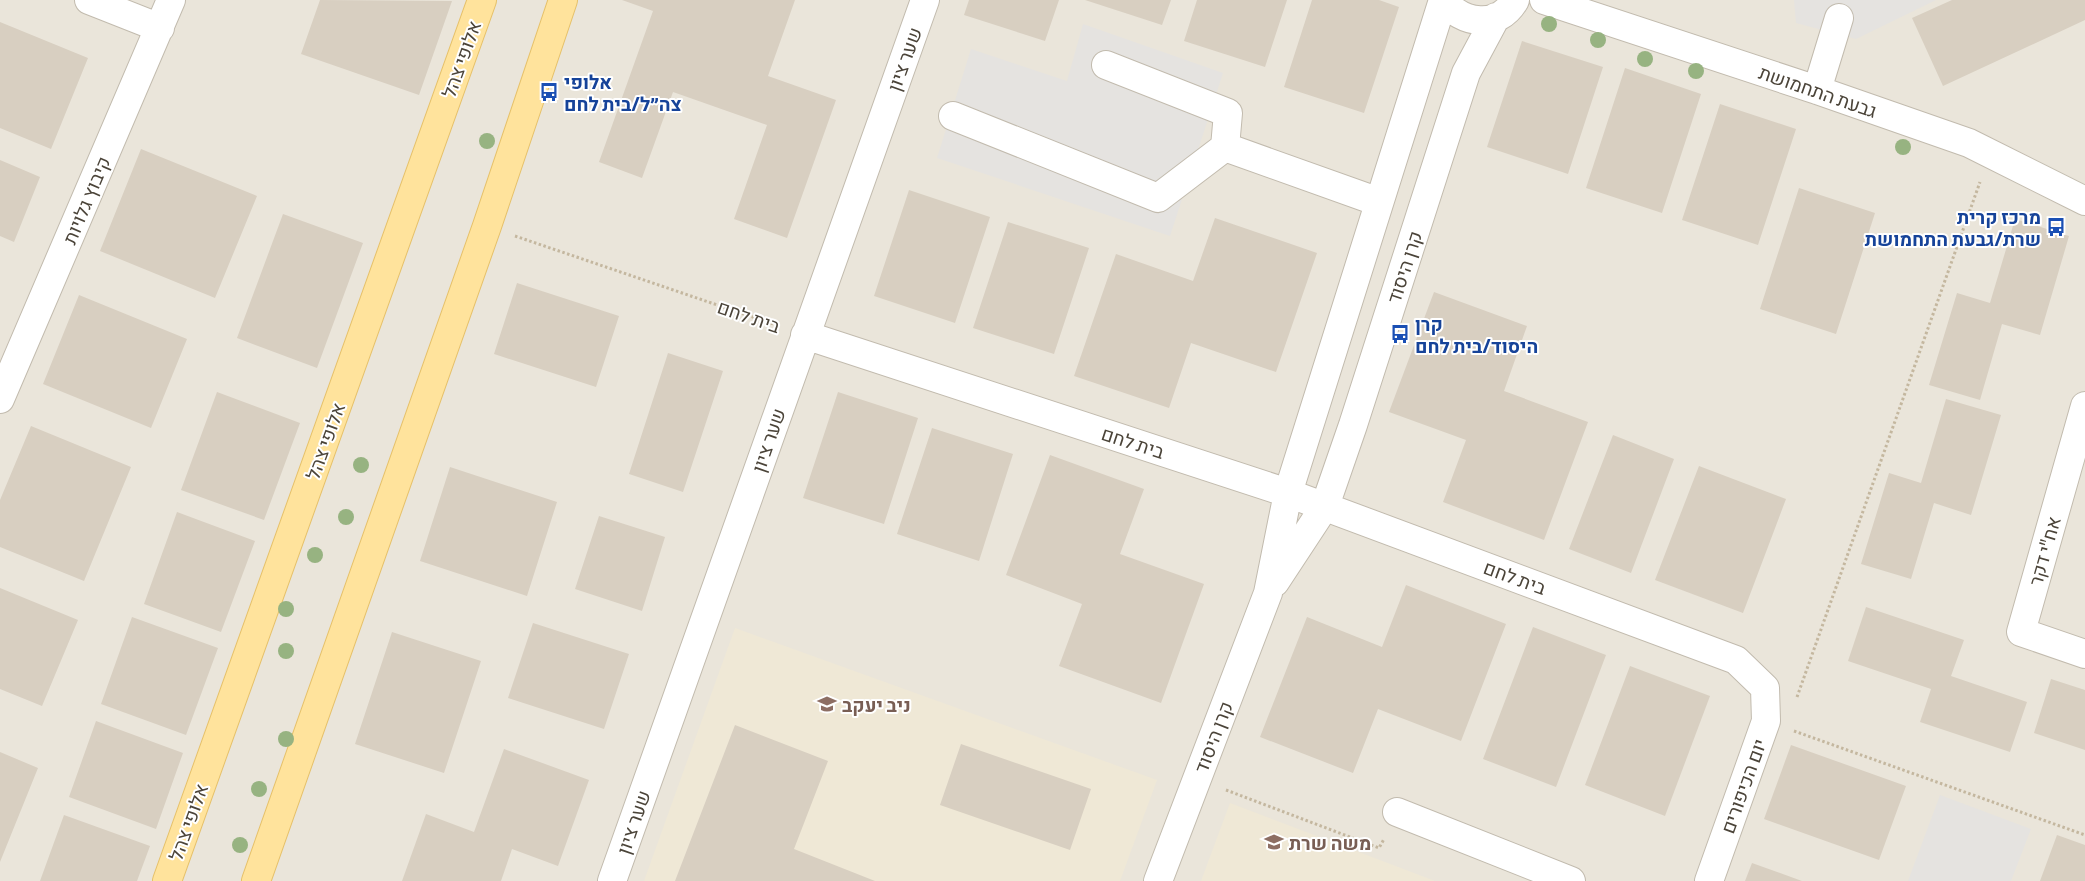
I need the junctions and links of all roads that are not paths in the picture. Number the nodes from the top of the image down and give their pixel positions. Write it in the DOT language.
graph roads {
  1 [pos="89,0"];
  2 [pos="171,0"];
  3 [pos="482,0"];
  4 [pos="563,0"];
  5 [pos="924,0"];
  6 [pos="1443,0"];
  7 [pos="1544,0"];
  8 [pos="1506,9"];
  9 [pos="1839,18"];
  10 [pos="160,28"];
  11 [pos="1106,65"];
  12 [pos="1817,90"];
  13 [pos="953,116"];
  14 [pos="1225,147"];
  15 [pos="2085,201"];
  16 [pos="1379,202"];
  17 [pos="805,335"];
  18 [pos="0,399"];
  19 [pos="2085,406"];
  20 [pos="1288,493"];
  21 [pos="1324,506"];
  22 [pos="1268,593"];
  23 [pos="2085,654"];
  24 [pos="1765,688"];
  25 [pos="1398,812"];
  26 [pos="167,881"];
  27 [pos="256,881"];
  28 [pos="612,881"];
  29 [pos="1158,881"];
  30 [pos="1571,881"];
  31 [pos="1709,881"];
  1 -- 10 [label="street"];
  2 -- 10 [label="street, קיבוץ גלויות"];
  3 -- 26 [label="main road, אלופי צהל"];
  4 -- 27 [label="main road"];
  5 -- 17 [label="street, שער ציון"];
  6 -- 8 [label="street"];
  6 -- 16 [label="street, קרן היסוד"];
  7 -- 12 [label="street, גבעת התחמושת"];
  8 -- 21 [label="street, קרן היסוד"];
  9 -- 12 [label="street"];
  10 -- 18 [label="street, קיבוץ גלויות"];
  11 -- 14 [label="street"];
  12 -- 15 [label="street, גבעת התחמושת"];
  13 -- 14 [label="street"];
  14 -- 16 [label="street"];
  16 -- 20 [label="street, קרן היסוד"];
  17 -- 20 [label="street, בית לחם"];
  17 -- 28 [label="street, שער ציון"];
  19 -- 23 [label="street, אח\"י דקר"];
  20 -- 21 [label="street, בית לחם"];
  20 -- 22 [label="street, קרן היסוד"];
  21 -- 22 [label="street, קרן היסוד"];
  21 -- 24 [label="street, בית לחם"];
  22 -- 29 [label="street, קרן היסוד"];
  24 -- 31 [label="street, יום הכיפורים"];
  25 -- 30 [label="street"];
}
